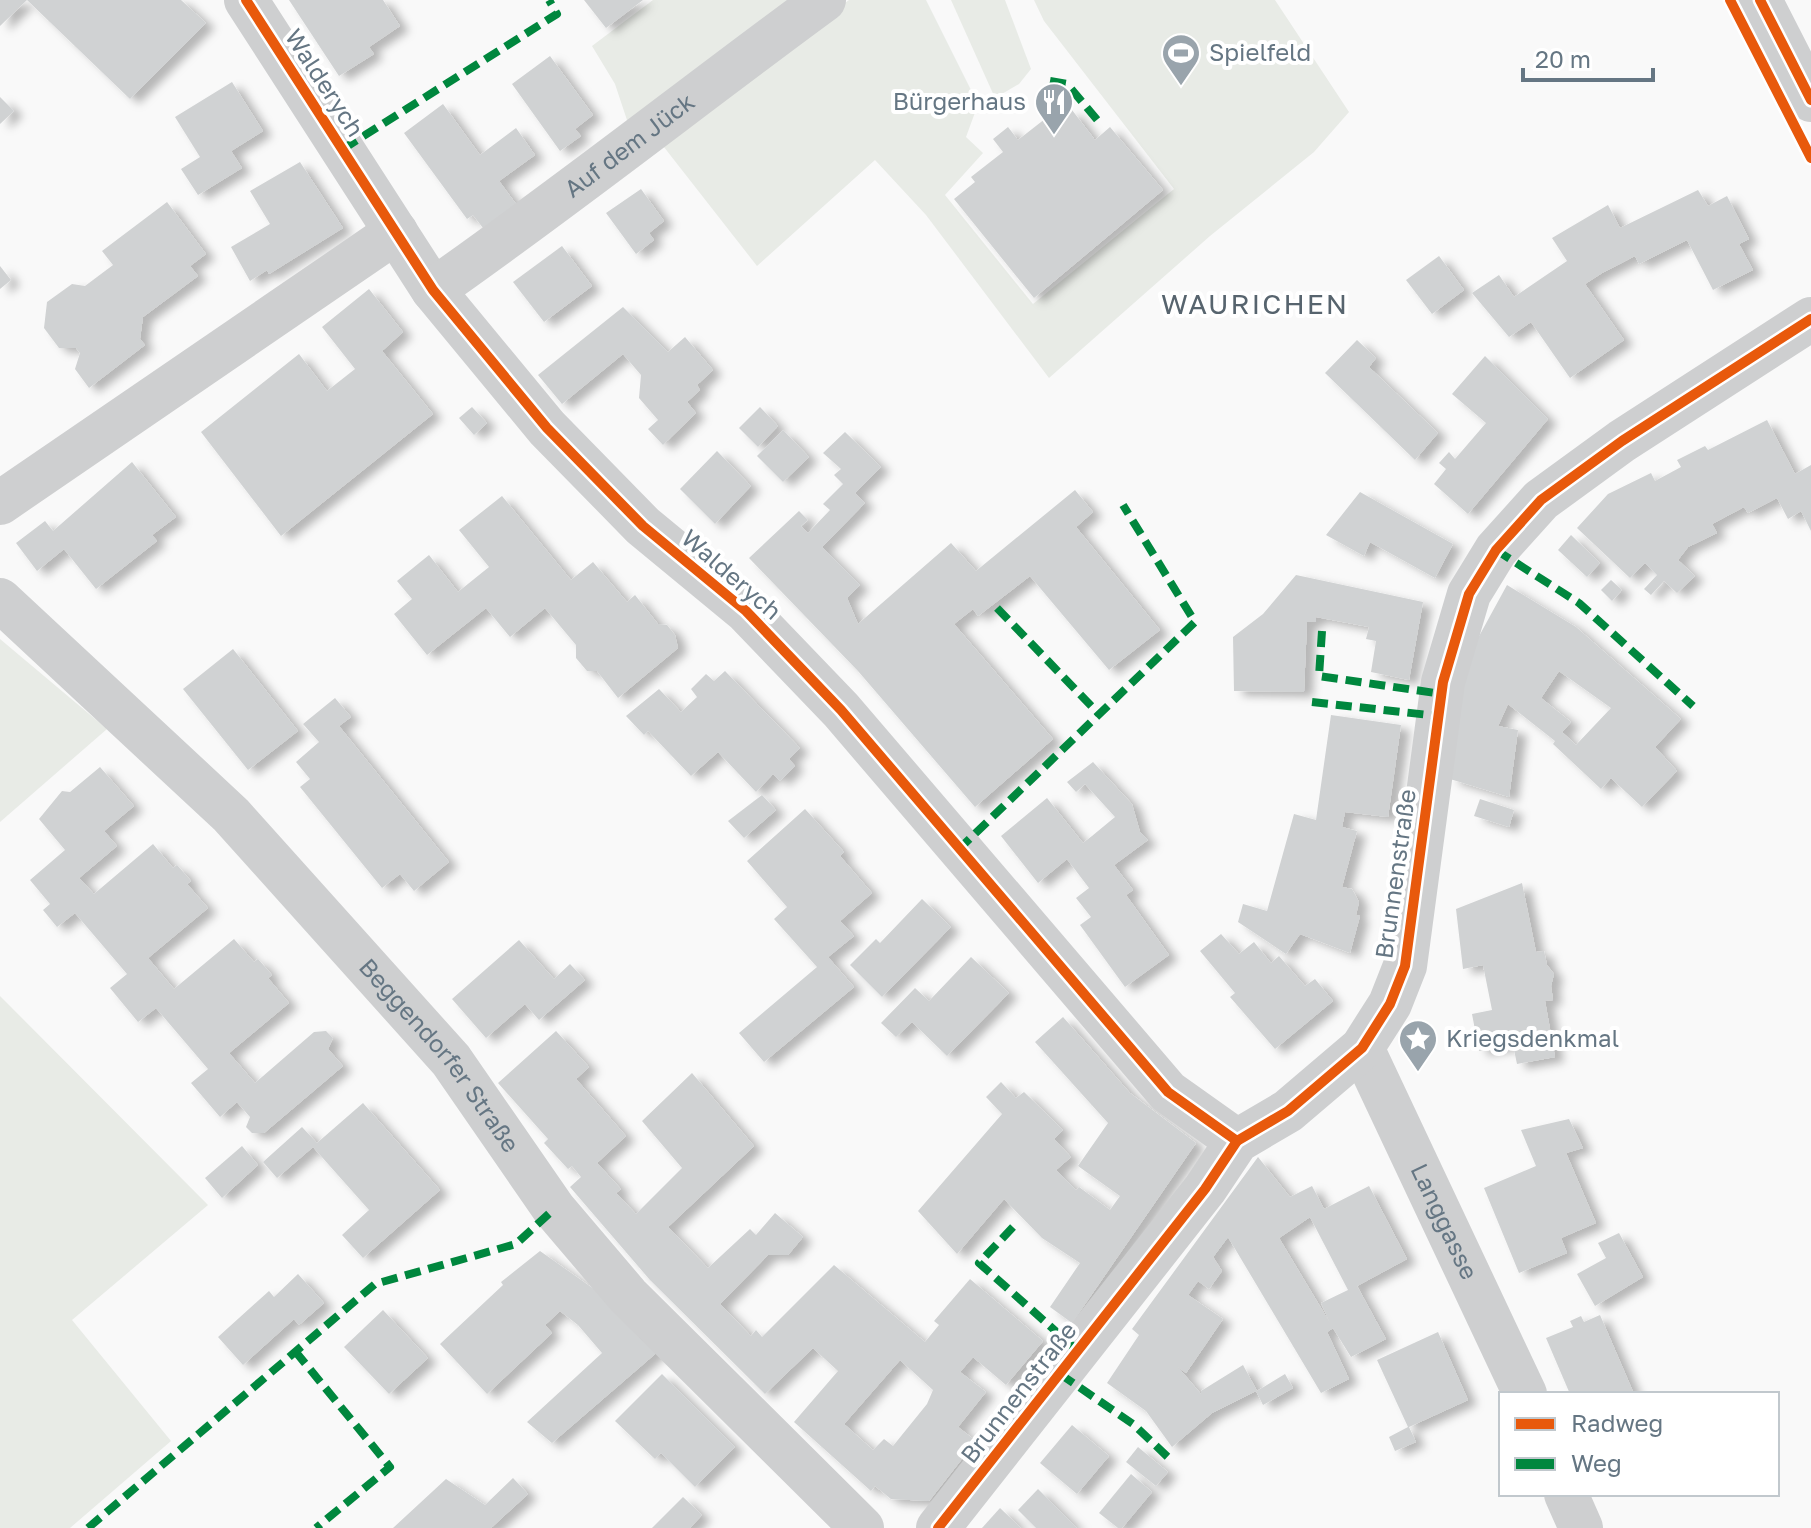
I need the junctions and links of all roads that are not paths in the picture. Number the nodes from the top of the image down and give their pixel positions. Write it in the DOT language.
graph roads {
  1 [pos="246,0"];
  2 [pos="824,0"];
  3 [pos="1760,0"];
  4 [pos="1811,100"];
  5 [pos="396,232"];
  6 [pos="433,290"];
  7 [pos="1811,319"];
  8 [pos="0,503"];
  9 [pos="0,600"];
  10 [pos="1362,1048"];
  11 [pos="1237,1141"];
  12 [pos="1524,1392"];
  13 [pos="1567,1496"];
  14 [pos="862,1528"];
  15 [pos="938,1528"];
  16 [pos="1581,1528"];
  1 -- 5 [label="street, Walderych"];
  2 -- 6 [label="street, Auf dem Jück"];
  3 -- 4 [label="street"];
  5 -- 6 [label="street, Walderych"];
  5 -- 8 [label="street"];
  6 -- 11 [label="street, Walderych"];
  7 -- 10 [label="street, Brunnenstraße"];
  9 -- 14 [label="street, Beggendorfer Straße"];
  10 -- 11 [label="street, Brunnenstraße"];
  10 -- 12 [label="street, Langgasse"];
  11 -- 15 [label="street, Brunnenstraße"];
  13 -- 16 [label="street"];
}
